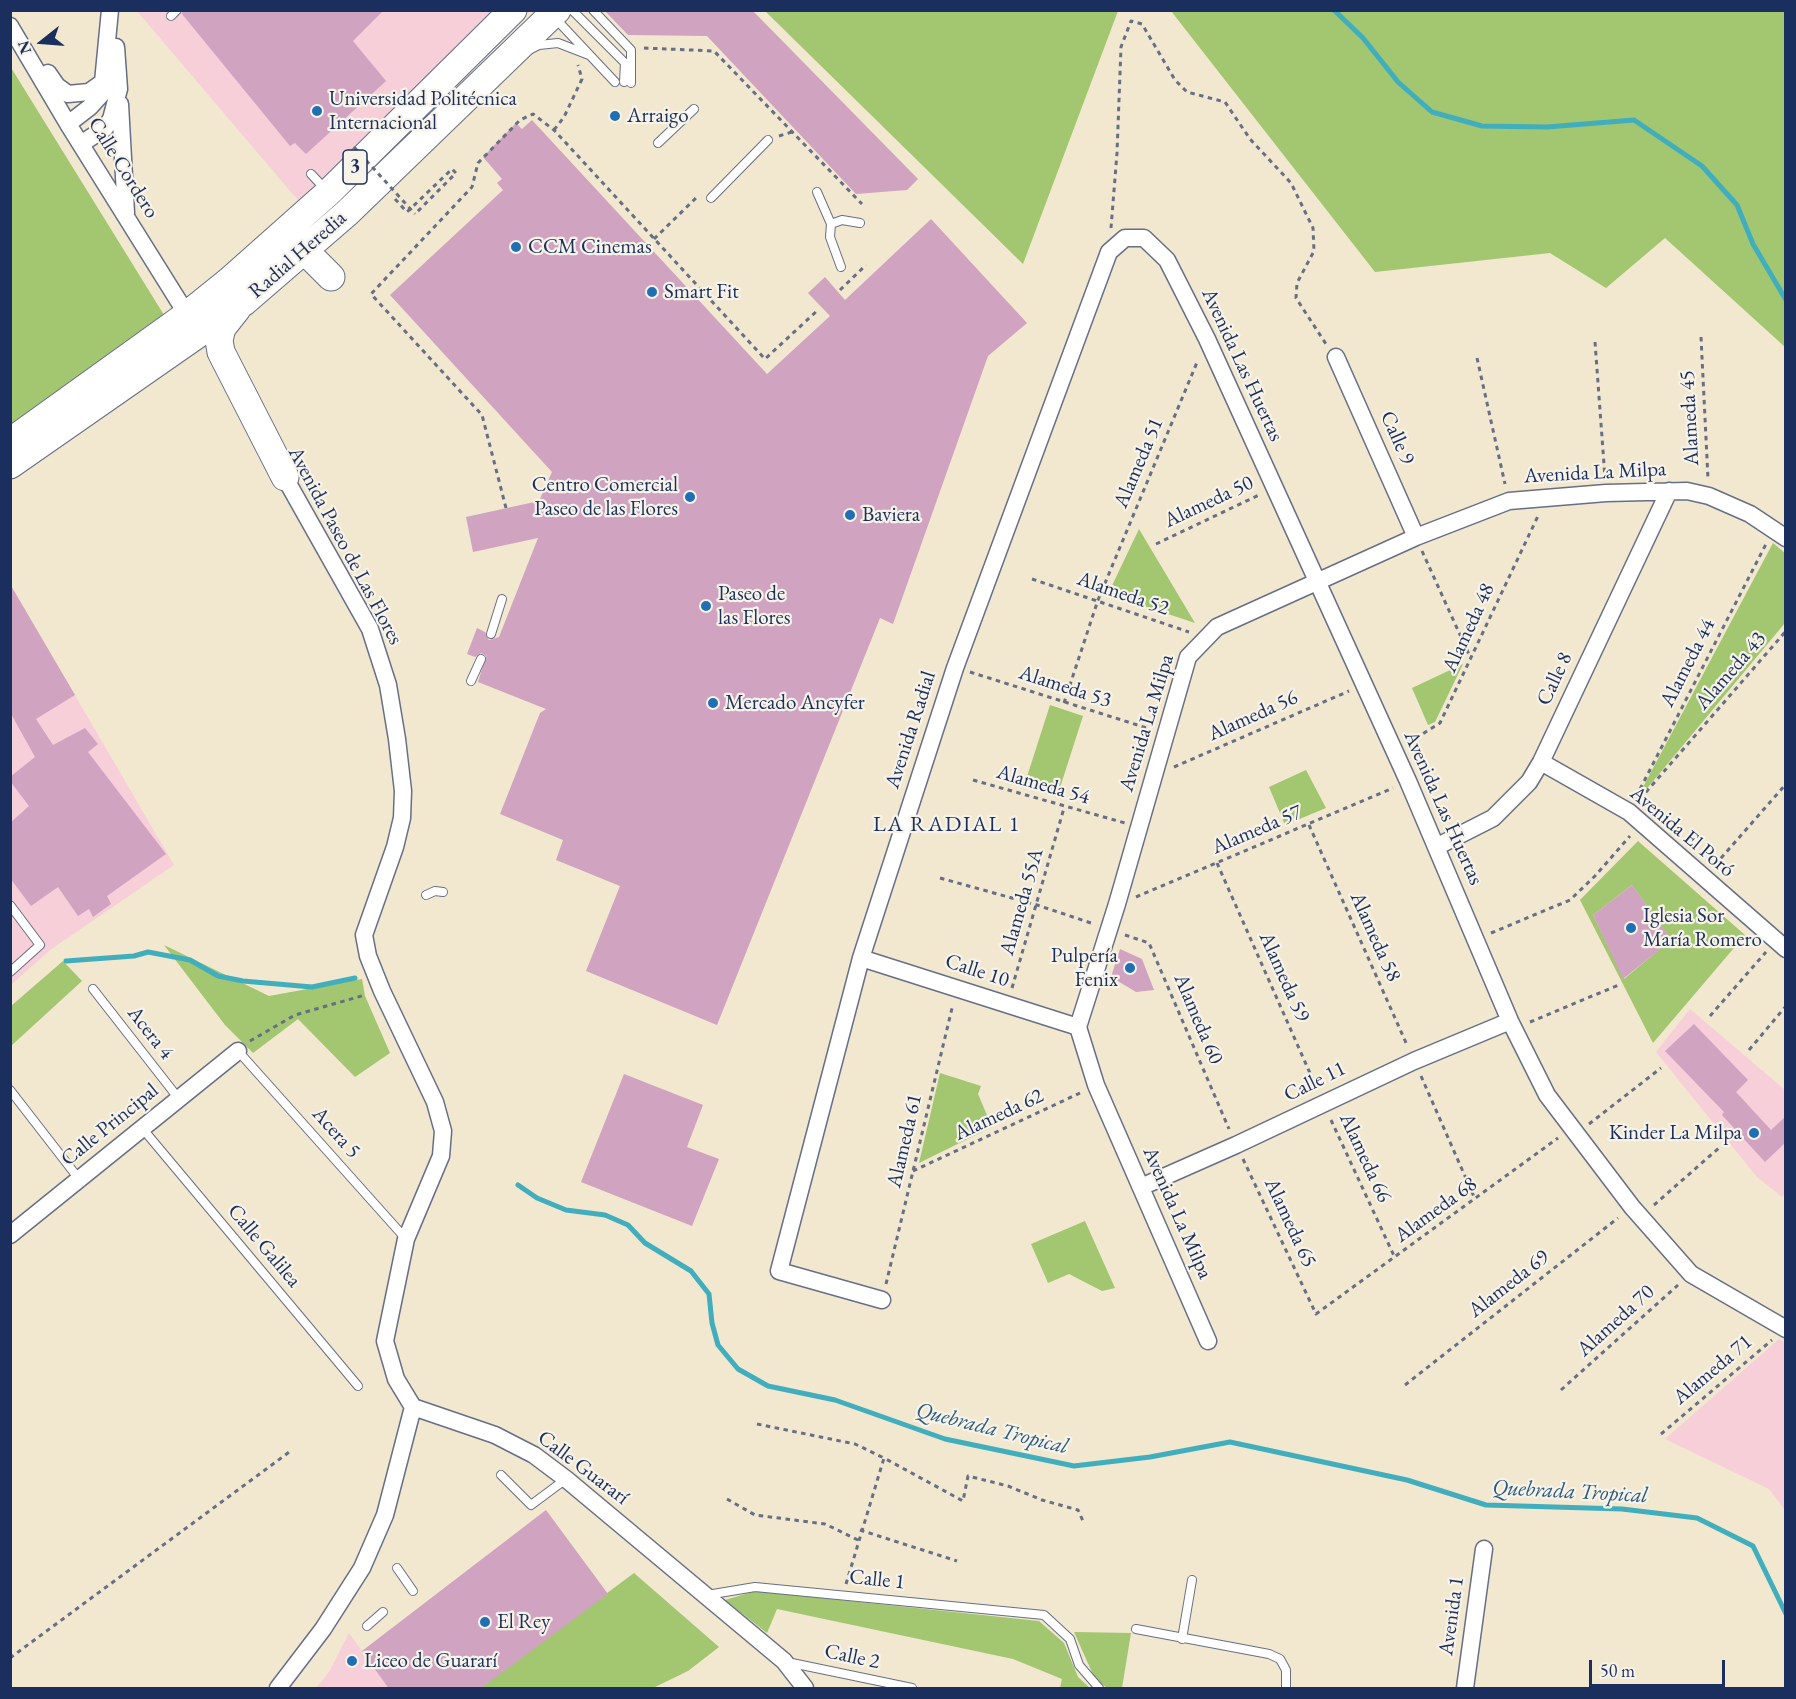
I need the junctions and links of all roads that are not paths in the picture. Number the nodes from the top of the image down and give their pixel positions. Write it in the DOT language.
graph roads {
  1 [pos="111,10"];
  2 [pos="513,10"];
  3 [pos="593,10"];
  4 [pos="553,11"];
  5 [pos="10,18"];
  6 [pos="10,26"];
  7 [pos="116,41"];
  8 [pos="500,44"];
  9 [pos="589,55"];
  10 [pos="490,75"];
  11 [pos="623,82"];
  12 [pos="119,89"];
  13 [pos="694,109"];
  14 [pos="68,124"];
  15 [pos="397,126"];
  16 [pos="768,140"];
  17 [pos="658,143"];
  18 [pos="81,144"];
  19 [pos="817,192"];
  20 [pos="711,198"];
  21 [pos="126,214"];
  22 [pos="860,223"];
  23 [pos="831,224"];
  24 [pos="1144,238"];
  25 [pos="302,243"];
  26 [pos="841,267"];
  27 [pos="244,302"];
  28 [pos="193,323"];
  29 [pos="1336,357"];
  30 [pos="10,442"];
  31 [pos="10,465"];
  32 [pos="285,477"];
  33 [pos="1669,491"];
  34 [pos="1780,533"];
  35 [pos="1416,537"];
  36 [pos="1315,581"];
  37 [pos="502,599"];
  38 [pos="491,634"];
  39 [pos="481,659"];
  40 [pos="471,681"];
  41 [pos="1541,762"];
  42 [pos="1436,847"];
  43 [pos="443,892"];
  44 [pos="426,895"];
  45 [pos="10,905"];
  46 [pos="1781,945"];
  47 [pos="861,958"];
  48 [pos="10,972"];
  49 [pos="93,989"];
  50 [pos="1512,1024"];
  51 [pos="1078,1027"];
  52 [pos="238,1051"];
  53 [pos="10,1090"];
  54 [pos="179,1098"];
  55 [pos="142,1128"];
  56 [pos="79,1179"];
  57 [pos="1141,1187"];
  58 [pos="10,1235"];
  59 [pos="406,1239"];
  60 [pos="882,1300"];
  61 [pos="1785,1329"];
  62 [pos="1208,1341"];
  63 [pos="358,1386"];
  64 [pos="413,1407"];
  65 [pos="501,1475"];
  66 [pos="566,1479"];
  67 [pos="1484,1549"];
  68 [pos="397,1568"];
  69 [pos="1192,1580"];
  70 [pos="413,1592"];
  71 [pos="707,1594"];
  72 [pos="383,1612"];
  73 [pos="366,1626"];
  74 [pos="1136,1629"];
  75 [pos="1182,1639"];
  76 [pos="784,1661"];
  77 [pos="279,1688"];
  78 [pos="805,1689"];
  79 [pos="912,1689"];
  80 [pos="1099,1689"];
  81 [pos="1286,1689"];
  82 [pos="1464,1689"];
  1 -- 5 [label="street"];
  1 -- 7 [label="street"];
  2 -- 15 [label="main road, Radial Heredia / 3"];
  3 -- 11 [label="lane"];
  4 -- 8 [label="main road"];
  4 -- 9 [label="lane"];
  4 -- 10 [label="main road, Radial Heredia / 3"];
  4 -- 11 [label="lane"];
  6 -- 14 [label="street, Calle Cordero"];
  7 -- 12 [label="street"];
  7 -- 14 [label="street"];
  8 -- 15 [label="main road"];
  8 -- 25 [label="main road"];
  9 -- 10 [label="lane"];
  9 -- 11 [label="lane"];
  10 -- 25 [label="main road, Radial Heredia / 3"];
  12 -- 18 [label="street"];
  12 -- 21 [label="street"];
  13 -- 17 [label="lane"];
  14 -- 18 [label="street, Calle Cordero"];
  15 -- 28 [label="main road, Radial Heredia / 3"];
  16 -- 20 [label="lane"];
  18 -- 21 [label="street, Calle Cordero"];
  19 -- 23 [label="lane"];
  21 -- 28 [label="street, Calle Cordero"];
  22 -- 23 [label="lane"];
  23 -- 26 [label="lane"];
  24 -- 36 [label="street, Avenida Las Huertas"];
  24 -- 47 [label="street, Avenida Radial"];
  25 -- 27 [label="main road, Radial Heredia / 3"];
  25 -- 27 [label="main road"];
  25 -- 28 [label="main road"];
  27 -- 28 [label="main road, Radial Heredia / 3"];
  27 -- 32 [label="main road"];
  28 -- 30 [label="main road, Radial Heredia / 3"];
  28 -- 31 [label="main road, Radial Heredia / 3"];
  28 -- 32 [label="street, Avenida Paseo de Las Flores"];
  29 -- 35 [label="street, Calle 9"];
  32 -- 59 [label="street, Avenida Paseo de Las Flores"];
  33 -- 34 [label="street, Avenida La Milpa"];
  33 -- 35 [label="street, Avenida La Milpa"];
  33 -- 41 [label="street, Calle 8"];
  35 -- 36 [label="street, Avenida La Milpa"];
  36 -- 42 [label="street, Avenida Las Huertas"];
  36 -- 51 [label="street, Avenida La Milpa"];
  37 -- 38 [label="lane"];
  39 -- 40 [label="lane"];
  41 -- 42 [label="street, Calle 8"];
  41 -- 46 [label="street, Avenida El Poró"];
  42 -- 50 [label="street, Avenida Las Huertas"];
  43 -- 44 [label="lane"];
  45 -- 48 [label="lane"];
  47 -- 51 [label="street, Calle 10"];
  47 -- 60 [label="street, Avenida Radial"];
  49 -- 54 [label="lane, Acera 4"];
  50 -- 57 [label="street, Calle 11"];
  50 -- 61 [label="street, Avenida Las Huertas"];
  51 -- 57 [label="street, Avenida La Milpa"];
  52 -- 54 [label="street, Calle Principal"];
  52 -- 59 [label="lane, Acera 5"];
  53 -- 56 [label="lane"];
  54 -- 55 [label="street, Calle Principal"];
  55 -- 56 [label="street, Calle Principal"];
  55 -- 63 [label="lane, Calle Galilea"];
  56 -- 58 [label="street, Calle Principal"];
  57 -- 62 [label="street, Avenida La Milpa"];
  59 -- 64 [label="street, Avenida Paseo de Las Flores"];
  64 -- 66 [label="street, Calle Guararí"];
  64 -- 77 [label="street"];
  65 -- 66 [label="lane"];
  66 -- 71 [label="street, Calle Guararí"];
  67 -- 82 [label="street, Avenida 1"];
  68 -- 70 [label="lane"];
  69 -- 75 [label="lane"];
  71 -- 76 [label="street, Calle Guararí"];
  71 -- 80 [label="lane, Calle 1"];
  72 -- 73 [label="lane"];
  74 -- 75 [label="lane"];
  75 -- 81 [label="lane"];
  76 -- 78 [label="street, Calle Guararí"];
  76 -- 79 [label="lane, Calle 2"];
}
